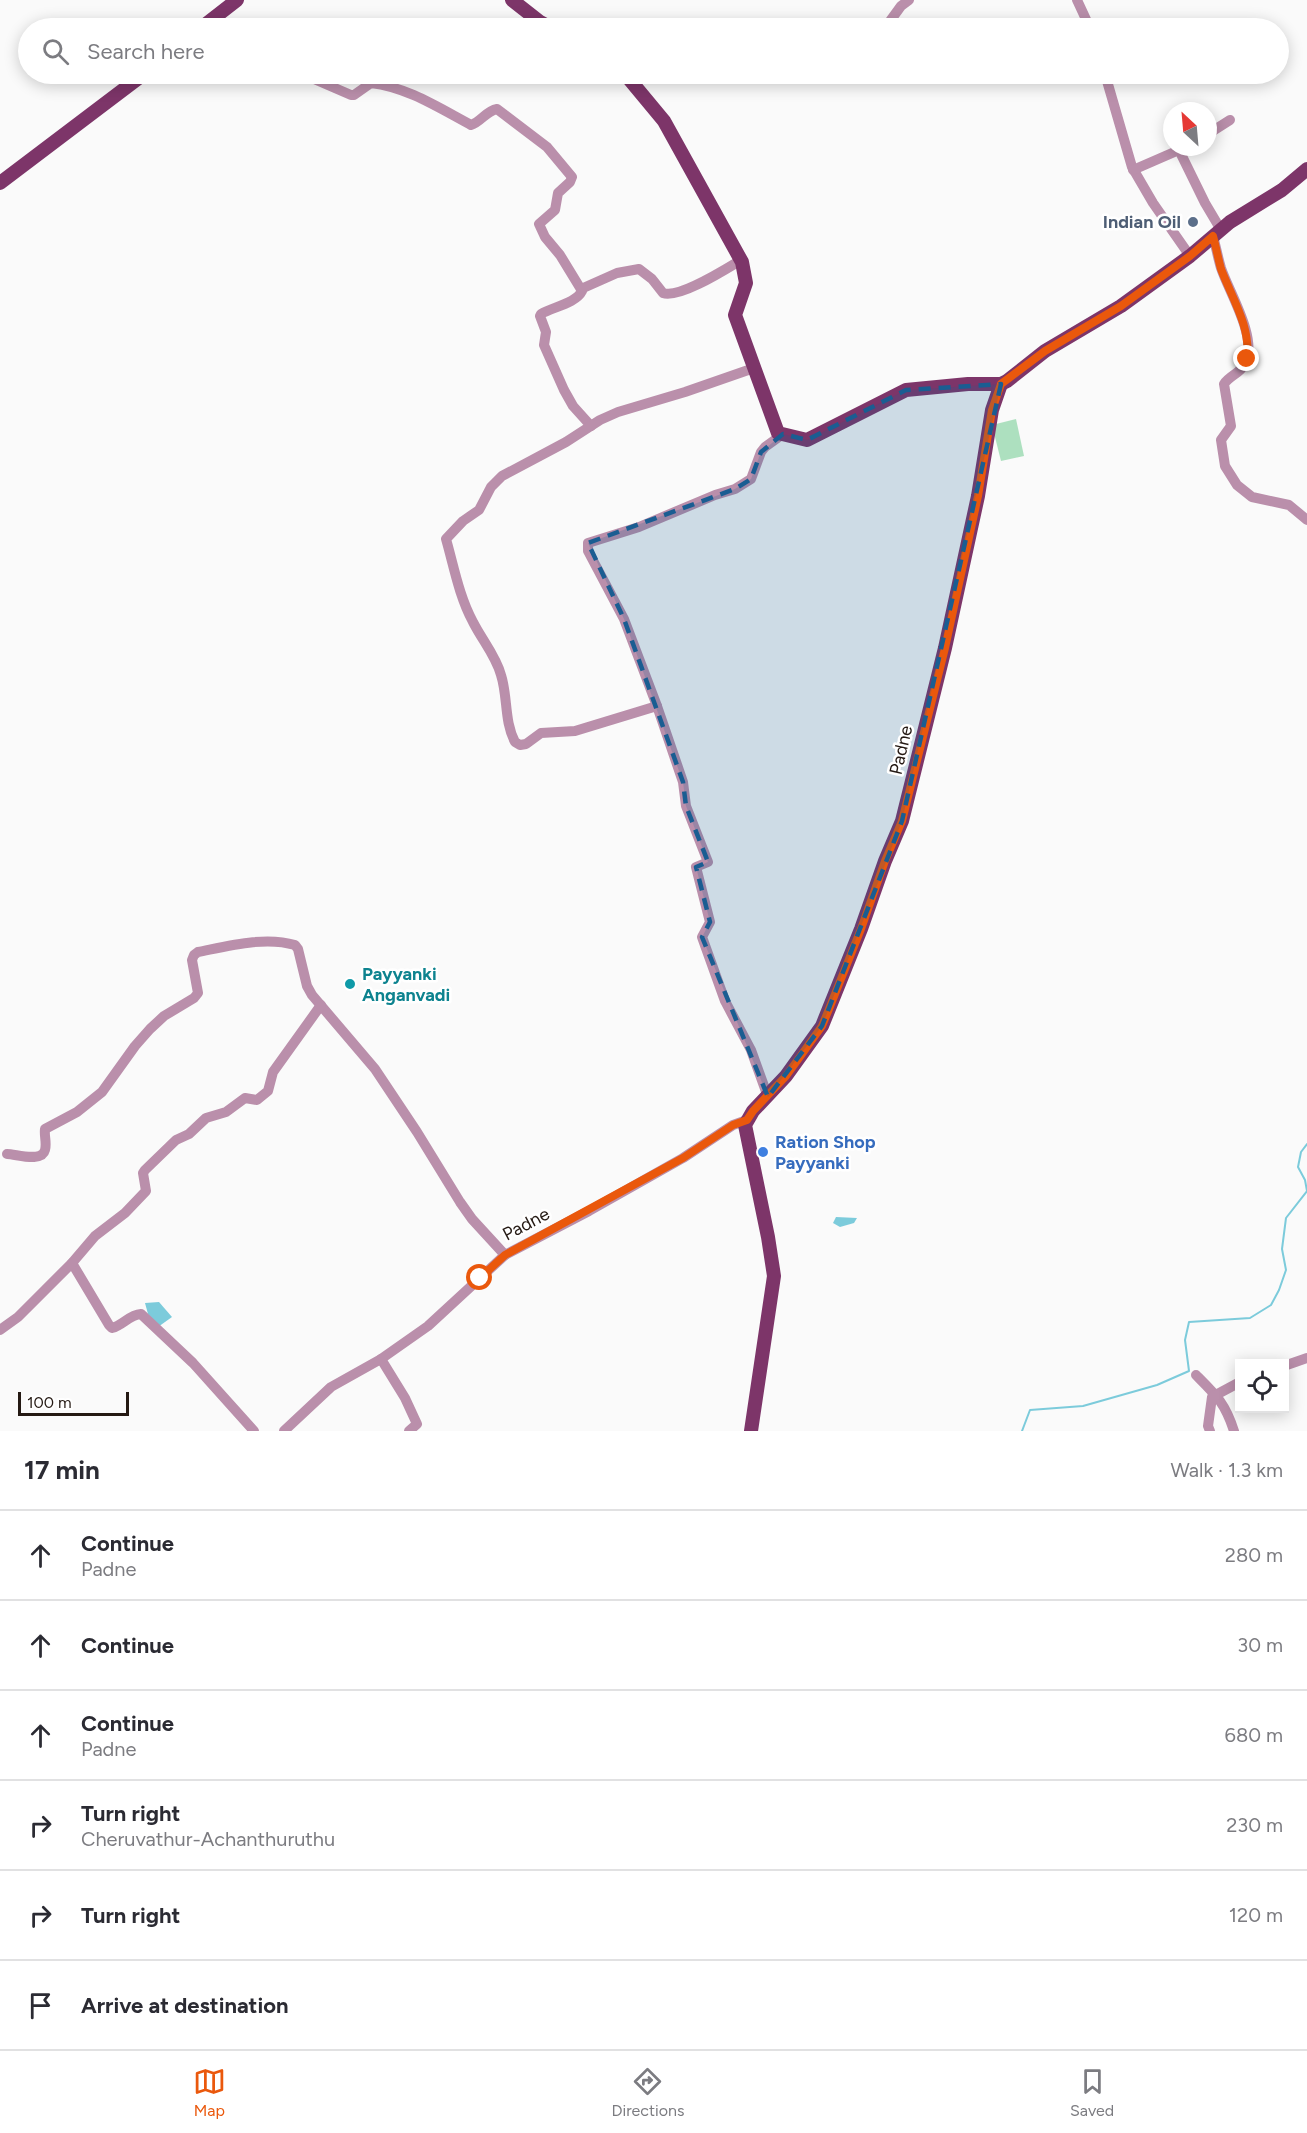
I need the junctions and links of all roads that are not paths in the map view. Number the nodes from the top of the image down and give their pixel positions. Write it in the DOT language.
graph roads {
  1 [pos="237,0"];
  2 [pos="512,0"];
  3 [pos="909,0"];
  4 [pos="1077,0"];
  5 [pos="216,18"];
  6 [pos="535,18"];
  7 [pos="892,18"];
  8 [pos="1085,18"];
  9 [pos="131,84"];
  10 [pos="326,84"];
  11 [pos="370,84"];
  12 [pos="381,84"];
  13 [pos="633,84"];
  14 [pos="1108,84"];
  15 [pos="1230,120"];
  16 [pos="1217,128"];
  17 [pos="1164,156"];
  18 [pos="1184,156"];
  19 [pos="1307,169"];
  20 [pos="1133,171"];
  21 [pos="0,183"];
  22 [pos="1217,233"];
  23 [pos="1190,256"];
  24 [pos="741,260"];
  25 [pos="581,289"];
  26 [pos="754,368"];
  27 [pos="1001,384"];
  28 [pos="591,426"];
  29 [pos="783,434"];
  30 [pos="1307,520"];
  31 [pos="657,706"];
  32 [pos="321,1005"];
  33 [pos="768,1097"];
  34 [pos="747,1120"];
  35 [pos="7,1154"];
  36 [pos="505,1255"];
  37 [pos="72,1263"];
  38 [pos="0,1330"];
  39 [pos="1307,1358"];
  40 [pos="381,1359"];
  41 [pos="1289,1364"];
  42 [pos="1196,1375"];
  43 [pos="1235,1384"];
  44 [pos="1216,1395"];
  45 [pos="254,1431"];
  46 [pos="284,1431"];
  47 [pos="410,1431"];
  48 [pos="751,1431"];
  49 [pos="1210,1431"];
  50 [pos="1234,1431"];
  1 -- 5 [label="main road"];
  2 -- 6 [label="main road"];
  3 -- 7 [label="street"];
  4 -- 8 [label="street"];
  9 -- 21 [label="main road"];
  10 -- 11 [label="street"];
  12 -- 25 [label="street"];
  13 -- 24 [label="main road"];
  14 -- 20 [label="street"];
  15 -- 16 [label="street"];
  17 -- 20 [label="street"];
  18 -- 22 [label="street"];
  19 -- 22 [label="main road"];
  20 -- 23 [label="street"];
  22 -- 23 [label="main road"];
  22 -- 30 [label="street"];
  23 -- 27 [label="main road"];
  24 -- 25 [label="street"];
  24 -- 26 [label="main road"];
  25 -- 28 [label="street"];
  26 -- 28 [label="street"];
  26 -- 29 [label="main road"];
  27 -- 29 [label="main road"];
  27 -- 33 [label="main road, Padne"];
  28 -- 31 [label="street"];
  29 -- 31 [label="street"];
  31 -- 33 [label="street"];
  32 -- 35 [label="street"];
  32 -- 36 [label="street"];
  32 -- 37 [label="street"];
  33 -- 34 [label="main road, Padne"];
  34 -- 36 [label="street, Padne"];
  34 -- 48 [label="main road"];
  36 -- 40 [label="street, Padne"];
  37 -- 38 [label="street"];
  37 -- 45 [label="street"];
  39 -- 41 [label="street"];
  40 -- 46 [label="street, Padne"];
  40 -- 47 [label="street"];
  42 -- 44 [label="street"];
  43 -- 44 [label="street"];
  44 -- 49 [label="street"];
  44 -- 50 [label="street"];
}
